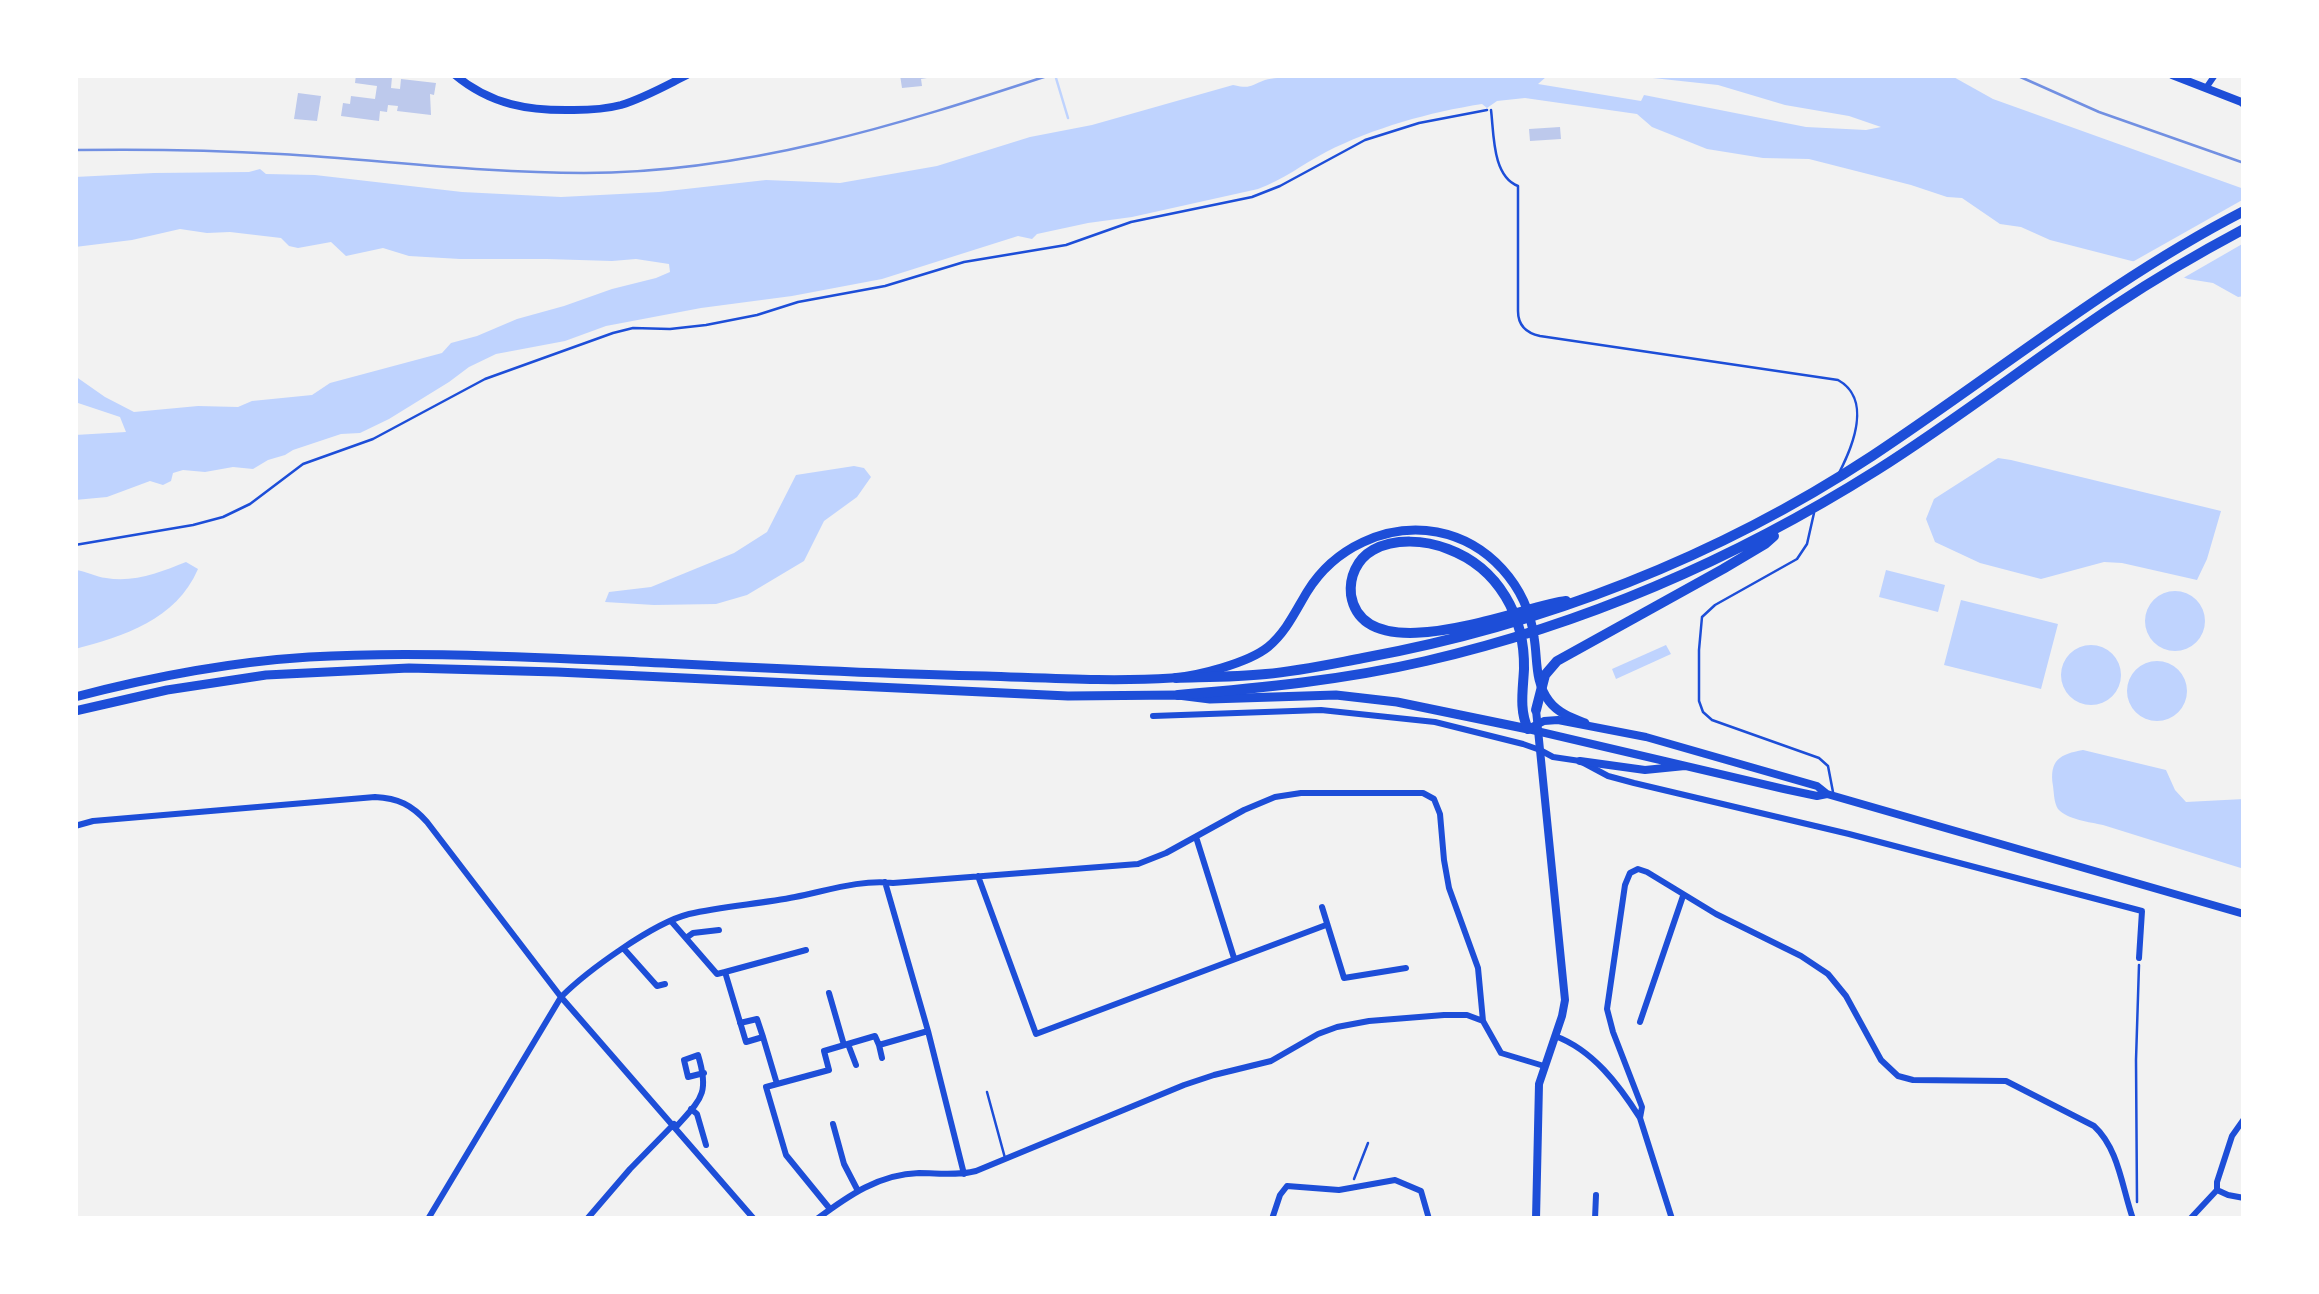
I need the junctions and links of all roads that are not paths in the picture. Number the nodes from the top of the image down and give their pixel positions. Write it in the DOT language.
graph roads {
  1 [pos="455,75"];
  2 [pos="686,75"];
  3 [pos="2172,75"];
  4 [pos="2215,75"];
  5 [pos="2206,88"];
  6 [pos="2244,103"];
  7 [pos="1491,110"];
  8 [pos="2244,211"];
  9 [pos="2244,229"];
  10 [pos="1826,492"];
  11 [pos="1822,497"];
  12 [pos="1786,526"];
  13 [pos="1504,621"];
  14 [pos="1535,670"];
  15 [pos="1176,678"];
  16 [pos="1542,685"];
  17 [pos="1178,695"];
  18 [pos="75,697"];
  19 [pos="1536,710"];
  20 [pos="75,711"];
  21 [pos="1153,716"];
  22 [pos="1585,724"];
  23 [pos="1534,728"];
  24 [pos="1540,750"];
  25 [pos="1580,762"];
  26 [pos="1690,766"];
  27 [pos="1830,795"];
  28 [pos="75,826"];
  29 [pos="1196,837"];
  30 [pos="978,876"];
  31 [pos="885,882"];
  32 [pos="1684,896"];
  33 [pos="1322,908"];
  34 [pos="2244,914"];
  35 [pos="672,920"];
  36 [pos="1326,925"];
  37 [pos="719,930"];
  38 [pos="686,938"];
  39 [pos="624,949"];
  40 [pos="806,950"];
  41 [pos="1234,958"];
  42 [pos="2139,958"];
  43 [pos="1406,968"];
  44 [pos="724,972"];
  45 [pos="664,984"];
  46 [pos="829,993"];
  47 [pos="561,997"];
  48 [pos="1483,1021"];
  49 [pos="1640,1022"];
  50 [pos="740,1023"];
  51 [pos="928,1031"];
  52 [pos="1556,1036"];
  53 [pos="762,1037"];
  54 [pos="846,1044"];
  55 [pos="878,1046"];
  56 [pos="882,1058"];
  57 [pos="856,1066"];
  58 [pos="1544,1066"];
  59 [pos="704,1074"];
  60 [pos="776,1084"];
  61 [pos="987,1092"];
  62 [pos="692,1109"];
  63 [pos="1640,1118"];
  64 [pos="2244,1119"];
  65 [pos="833,1124"];
  66 [pos="675,1125"];
  67 [pos="706,1145"];
  68 [pos="1006,1159"];
  69 [pos="964,1174"];
  70 [pos="858,1190"];
  71 [pos="2217,1190"];
  72 [pos="1596,1196"];
  73 [pos="2244,1198"];
  74 [pos="830,1210"];
  75 [pos="428,1219"];
  76 [pos="587,1219"];
  77 [pos="754,1219"];
  78 [pos="817,1219"];
  79 [pos="1272,1219"];
  80 [pos="1429,1219"];
  81 [pos="1536,1219"];
  82 [pos="1595,1219"];
  83 [pos="1672,1219"];
  84 [pos="2132,1219"];
  85 [pos="2190,1219"];
  1 -- 2 [label="street"];
  3 -- 5 [label="street"];
  4 -- 5 [label="street"];
  5 -- 6 [label="street"];
  7 -- 10 [label="lane"];
  8 -- 13 [label="highway"];
  9 -- 12 [label="highway"];
  11 -- 27 [label="lane"];
  12 -- 16 [label="highway"];
  12 -- 17 [label="highway"];
  13 -- 15 [label="highway"];
  13 -- 23 [label="highway"];
  14 -- 15 [label="main road"];
  14 -- 16 [label="main road"];
  14 -- 19 [label="main road"];
  15 -- 18 [label="main road"];
  16 -- 19 [label="highway"];
  16 -- 22 [label="main road"];
  17 -- 20 [label="main road"];
  17 -- 23 [label="main road"];
  19 -- 23 [label="street"];
  21 -- 24 [label="street"];
  22 -- 23 [label="street"];
  22 -- 27 [label="street"];
  23 -- 24 [label="street"];
  23 -- 26 [label="street"];
  24 -- 25 [label="street"];
  24 -- 52 [label="street"];
  25 -- 26 [label="street"];
  25 -- 42 [label="street"];
  26 -- 27 [label="street"];
  27 -- 34 [label="street"];
  28 -- 47 [label="street"];
  29 -- 30 [label="street"];
  29 -- 41 [label="street"];
  29 -- 48 [label="street"];
  30 -- 31 [label="street"];
  30 -- 41 [label="street"];
  31 -- 35 [label="street"];
  31 -- 51 [label="street"];
  32 -- 49 [label="street"];
  32 -- 63 [label="street"];
  32 -- 84 [label="street"];
  33 -- 36 [label="street"];
  35 -- 38 [label="street"];
  35 -- 39 [label="street"];
  36 -- 41 [label="street"];
  36 -- 43 [label="street"];
  37 -- 38 [label="street"];
  38 -- 44 [label="street"];
  39 -- 45 [label="street"];
  39 -- 47 [label="street"];
  40 -- 44 [label="street"];
  44 -- 50 [label="street"];
  46 -- 54 [label="street"];
  47 -- 66 [label="street"];
  47 -- 75 [label="street"];
  48 -- 58 [label="street"];
  48 -- 68 [label="street"];
  50 -- 53 [label="street"];
  50 -- 53 [label="street"];
  51 -- 55 [label="street"];
  51 -- 69 [label="street"];
  52 -- 58 [label="street"];
  52 -- 63 [label="street"];
  53 -- 60 [label="street"];
  54 -- 55 [label="street"];
  54 -- 57 [label="street"];
  54 -- 60 [label="street"];
  55 -- 56 [label="street"];
  58 -- 81 [label="street"];
  59 -- 62 [label="street"];
  60 -- 74 [label="street"];
  61 -- 68 [label="lane"];
  62 -- 66 [label="street"];
  62 -- 67 [label="street"];
  63 -- 83 [label="street"];
  64 -- 71 [label="street"];
  65 -- 70 [label="street"];
  66 -- 76 [label="street"];
  66 -- 77 [label="street"];
  68 -- 69 [label="street"];
  69 -- 70 [label="street"];
  70 -- 74 [label="street"];
  71 -- 73 [label="street"];
  71 -- 85 [label="street"];
  72 -- 82 [label="street"];
  74 -- 78 [label="street"];
  79 -- 80 [label="street"];
}
